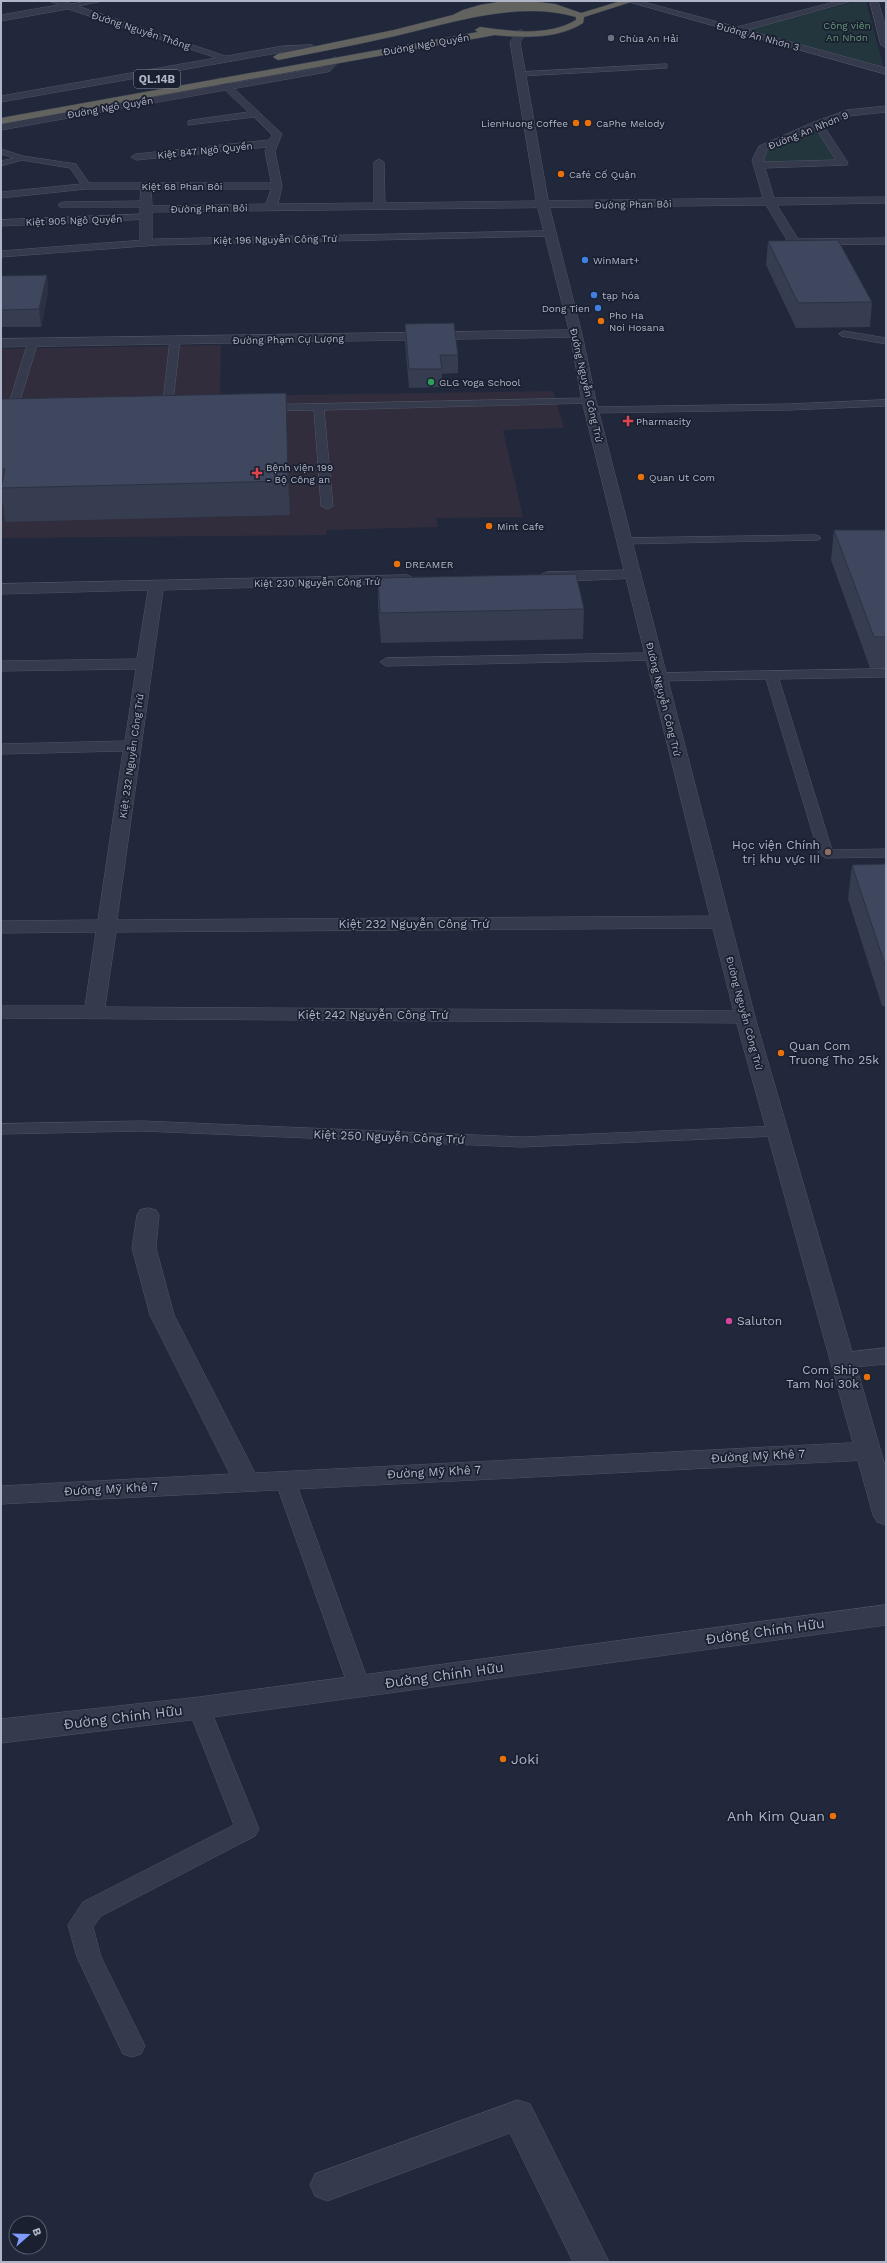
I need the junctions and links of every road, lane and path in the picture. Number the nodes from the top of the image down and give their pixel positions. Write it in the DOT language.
graph roads {
  1 [pos="54,1"];
  2 [pos="100,1"];
  3 [pos="550,1"];
  4 [pos="630,1"];
  5 [pos="848,1"];
  6 [pos="874,1"];
  7 [pos="508,2"];
  8 [pos="534,3"];
  9 [pos="68,6"];
  10 [pos="580,16"];
  11 [pos="1,18"];
  12 [pos="471,28"];
  13 [pos="736,30"];
  14 [pos="494,32"];
  15 [pos="521,33"];
  16 [pos="886,45"];
  17 [pos="312,48"];
  18 [pos="229,59"];
  19 [pos="335,60"];
  20 [pos="664,66"];
  21 [pos="886,71"];
  22 [pos="520,74"];
  23 [pos="223,83"];
  24 [pos="1,99"];
  25 [pos="1,107"];
  26 [pos="886,110"];
  27 [pos="256,114"];
  28 [pos="1,121"];
  29 [pos="192,123"];
  30 [pos="818,124"];
  31 [pos="1,127"];
  32 [pos="273,143"];
  33 [pos="1,151"];
  34 [pos="136,157"];
  35 [pos="22,158"];
  36 [pos="379,162"];
  37 [pos="1,164"];
  38 [pos="759,165"];
  39 [pos="86,186"];
  40 [pos="146,186"];
  41 [pos="277,186"];
  42 [pos="1,195"];
  43 [pos="886,200"];
  44 [pos="770,202"];
  45 [pos="64,205"];
  46 [pos="543,205"];
  47 [pos="380,206"];
  48 [pos="271,208"];
  49 [pos="147,210"];
  50 [pos="1,224"];
  51 [pos="550,234"];
  52 [pos="886,241"];
  53 [pos="146,243"];
  54 [pos="1,254"];
  55 [pos="576,334"];
  56 [pos="844,334"];
  57 [pos="175,340"];
  58 [pos="886,341"];
  59 [pos="33,342"];
  60 [pos="1,343"];
  61 [pos="886,403"];
  62 [pos="591,405"];
  63 [pos="319,407"];
  64 [pos="255,408"];
  65 [pos="167,410"];
  66 [pos="26,412"];
  67 [pos="327,506"];
  68 [pos="815,538"];
  69 [pos="624,541"];
  70 [pos="632,575"];
  71 [pos="529,578"];
  72 [pos="418,580"];
  73 [pos="156,586"];
  74 [pos="1,589"];
  75 [pos="653,657"];
  76 [pos="386,662"];
  77 [pos="145,664"];
  78 [pos="1,666"];
  79 [pos="886,673"];
  80 [pos="771,675"];
  81 [pos="658,676"];
  82 [pos="133,746"];
  83 [pos="1,749"];
  84 [pos="886,853"];
  85 [pos="721,922"];
  86 [pos="107,926"];
  87 [pos="1,927"];
  88 [pos="1,1012"];
  89 [pos="94,1014"];
  90 [pos="745,1017"];
  91 [pos="1,1129"];
  92 [pos="778,1131"];
  93 [pos="148,1215"];
  94 [pos="886,1356"];
  95 [pos="843,1360"];
  96 [pos="868,1450"];
  97 [pos="285,1480"];
  98 [pos="247,1482"];
  99 [pos="1,1495"];
  100 [pos="886,1515"];
  101 [pos="886,1614"];
  102 [pos="359,1686"];
  103 [pos="199,1708"];
  104 [pos="1,1731"];
  105 [pos="132,2046"];
  106 [pos="327,2184"];
  107 [pos="591,2262"];
  1 -- 9 [label="street, Đường Nguyễn Thông"];
  2 -- 9 [label="lane"];
  3 -- 8 [label="highway"];
  4 -- 10 [label="highway"];
  4 -- 13 [label="street, Đường An Nhơn 3"];
  5 -- 13 [label="street"];
  6 -- 16 [label="street"];
  7 -- 8 [label="highway, Đường Ngô Quyền"];
  7 -- 17 [label="highway, Đường Ngô Quyền / QL.14B"];
  8 -- 10 [label="highway"];
  9 -- 11 [label="street"];
  9 -- 18 [label="street, Đường Nguyễn Thông"];
  10 -- 15 [label="highway"];
  12 -- 14 [label="highway"];
  13 -- 21 [label="street, Đường An Nhơn 3"];
  14 -- 15 [label="highway"];
  14 -- 19 [label="highway, Đường Ngô Quyền"];
  15 -- 22 [label="street, Đường Nguyễn Công Trứ"];
  17 -- 18 [label="street, Đường Ngô Quyền"];
  17 -- 25 [label="highway, Đường Ngô Quyền / QL.14B"];
  18 -- 24 [label="street, Đường Ngô Quyền"];
  19 -- 23 [label="street, Đường Ngô Quyền"];
  20 -- 22 [label="lane"];
  22 -- 46 [label="street, Đường Nguyễn Công Trứ"];
  23 -- 27 [label="street, Kiệt 847 Ngô Quyền"];
  23 -- 28 [label="highway, Đường Ngô Quyền / QL.14B"];
  23 -- 31 [label="street, Đường Ngô Quyền"];
  26 -- 30 [label="street, Đường An Nhơn 9"];
  27 -- 29 [label="street"];
  27 -- 32 [label="street, Kiệt 847 Ngô Quyền"];
  30 -- 38 [label="street, Đường An Nhơn 9"];
  30 -- 38 [label="street"];
  32 -- 34 [label="street, Kiệt 847 Ngô Quyền"];
  32 -- 41 [label="street, Kiệt 847 Ngô Quyền"];
  33 -- 35 [label="lane"];
  35 -- 37 [label="lane"];
  35 -- 39 [label="lane"];
  36 -- 47 [label="street"];
  38 -- 44 [label="street, Đường An Nhơn 9"];
  39 -- 40 [label="lane, Kiệt 68 Phan Bôi"];
  39 -- 42 [label="lane, Kiệt 68 Phan Bôi"];
  40 -- 41 [label="lane, Kiệt 68 Phan Bôi"];
  40 -- 49 [label="street"];
  41 -- 48 [label="street"];
  43 -- 44 [label="street, Đường Phan Bôi"];
  44 -- 46 [label="street, Đường Phan Bôi"];
  44 -- 52 [label="street, Đường An Nhơn 9"];
  45 -- 49 [label="street, Đường Phan Bôi"];
  46 -- 47 [label="street, Đường Phan Bôi"];
  46 -- 51 [label="street, Đường Nguyễn Công Trứ"];
  47 -- 48 [label="street, Đường Phan Bôi"];
  48 -- 49 [label="street, Đường Phan Bôi"];
  49 -- 50 [label="lane, Kiệt 905 Ngô Quyền"];
  49 -- 53 [label="street"];
  51 -- 53 [label="lane, Kiệt 196 Nguyễn Công Trứ"];
  51 -- 55 [label="street, Đường Nguyễn Công Trứ"];
  53 -- 54 [label="lane, Kiệt 196 Nguyễn Công Trứ"];
  55 -- 57 [label="street, Đường Phạm Cự Lượng"];
  55 -- 62 [label="street, Đường Nguyễn Công Trứ"];
  56 -- 58 [label="lane"];
  57 -- 59 [label="street, Đường Phạm Cự Lượng"];
  57 -- 65 [label="lane"];
  59 -- 60 [label="street, Đường Phạm Cự Lượng"];
  59 -- 66 [label="lane"];
  61 -- 62 [label="lane"];
  62 -- 63 [label="lane"];
  62 -- 69 [label="street, Đường Nguyễn Công Trứ"];
  63 -- 64 [label="lane"];
  63 -- 67 [label="lane"];
  68 -- 69 [label="lane"];
  69 -- 70 [label="street, Đường Nguyễn Công Trứ"];
  70 -- 71 [label="street"];
  70 -- 75 [label="street, Đường Nguyễn Công Trứ"];
  72 -- 73 [label="street, Kiệt 230 Nguyễn Công Trứ"];
  73 -- 74 [label="street, Kiệt 230 Nguyễn Công Trứ"];
  73 -- 77 [label="street, Kiệt 232 Nguyễn Công Trứ"];
  75 -- 76 [label="lane"];
  75 -- 81 [label="street, Đường Nguyễn Công Trứ"];
  77 -- 78 [label="street"];
  77 -- 82 [label="street, Kiệt 232 Nguyễn Công Trứ"];
  79 -- 80 [label="lane"];
  80 -- 81 [label="lane"];
  80 -- 84 [label="lane"];
  81 -- 85 [label="street, Đường Nguyễn Công Trứ"];
  82 -- 83 [label="street"];
  82 -- 86 [label="street, Kiệt 232 Nguyễn Công Trứ"];
  85 -- 86 [label="street, Kiệt 232 Nguyễn Công Trứ"];
  85 -- 90 [label="street, Đường Nguyễn Công Trứ"];
  86 -- 87 [label="street, Kiệt 232 Nguyễn Công Trứ"];
  86 -- 89 [label="street, Kiệt 232 Nguyễn Công Trứ"];
  88 -- 89 [label="street, Kiệt 242 Nguyễn Công Trứ"];
  89 -- 90 [label="street, Kiệt 242 Nguyễn Công Trứ"];
  90 -- 92 [label="street, Đường Nguyễn Công Trứ"];
  91 -- 92 [label="lane, Kiệt 250 Nguyễn Công Trứ"];
  92 -- 95 [label="street, Đường Nguyễn Công Trứ"];
  93 -- 98 [label="street"];
  94 -- 95 [label="street"];
  95 -- 96 [label="street, Đường Nguyễn Công Trứ"];
  96 -- 97 [label="street, Đường Mỹ Khê 7"];
  96 -- 100 [label="street, Đường Nguyễn Công Trứ"];
  97 -- 98 [label="street, Đường Mỹ Khê 7"];
  97 -- 102 [label="lane"];
  98 -- 99 [label="street, Đường Mỹ Khê 7"];
  101 -- 102 [label="street, Đường Chính Hữu"];
  102 -- 103 [label="street, Đường Chính Hữu"];
  103 -- 104 [label="street, Đường Chính Hữu"];
  103 -- 105 [label="lane"];
  106 -- 107 [label="street"];
}
